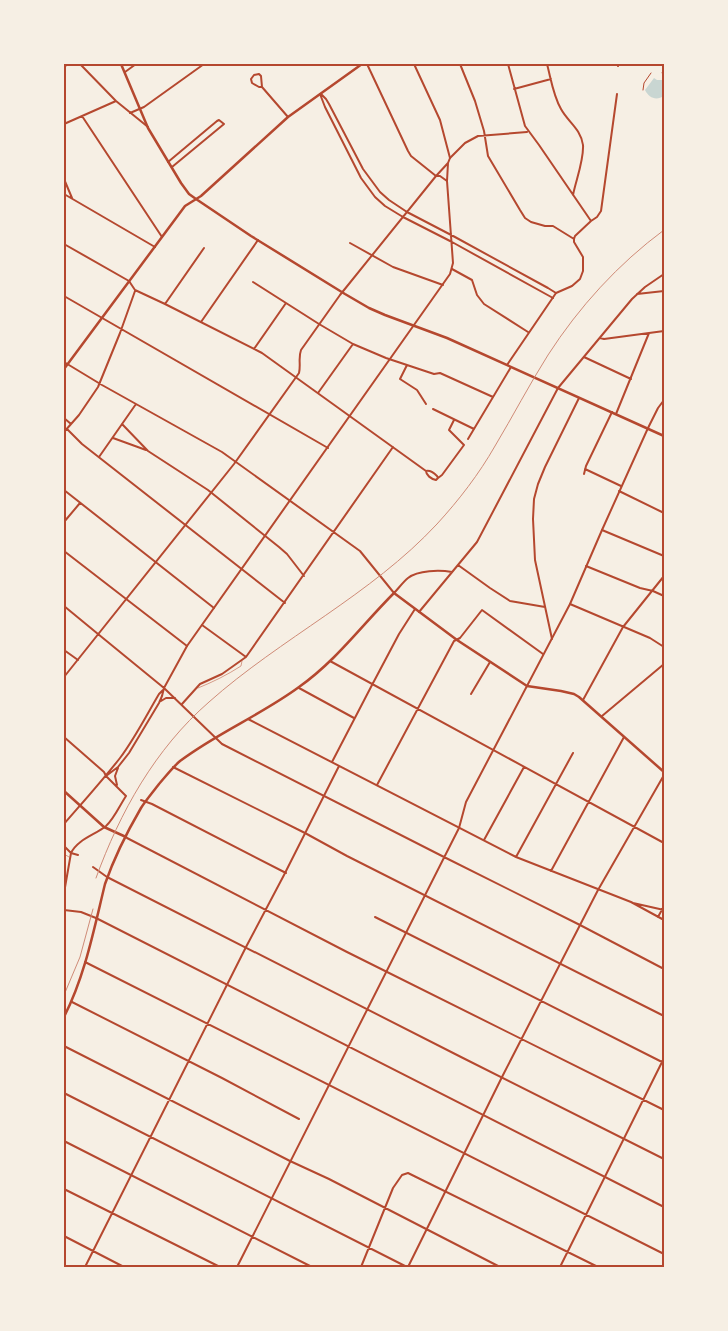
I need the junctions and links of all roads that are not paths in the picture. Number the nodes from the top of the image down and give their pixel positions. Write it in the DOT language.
graph roads {
  1 [pos="70,64"];
  2 [pos="80,64"];
  3 [pos="121,64"];
  4 [pos="136,64"];
  5 [pos="204,64"];
  6 [pos="359,64"];
  7 [pos="367,64"];
  8 [pos="414,64"];
  9 [pos="460,64"];
  10 [pos="508,64"];
  11 [pos="547,64"];
  12 [pos="64,66"];
  13 [pos="124,72"];
  14 [pos="652,73"];
  15 [pos="551,80"];
  16 [pos="262,87"];
  17 [pos="514,89"];
  18 [pos="643,90"];
  19 [pos="320,94"];
  20 [pos="617,94"];
  21 [pos="116,101"];
  22 [pos="140,109"];
  23 [pos="130,113"];
  24 [pos="82,116"];
  25 [pos="288,117"];
  26 [pos="64,124"];
  27 [pos="148,128"];
  28 [pos="528,131"];
  29 [pos="485,136"];
  30 [pos="450,158"];
  31 [pos="168,162"];
  32 [pos="448,163"];
  33 [pos="171,168"];
  34 [pos="436,176"];
  35 [pos="64,180"];
  36 [pos="447,181"];
  37 [pos="64,194"];
  38 [pos="573,195"];
  39 [pos="72,198"];
  40 [pos="196,199"];
  41 [pos="407,212"];
  42 [pos="403,217"];
  43 [pos="591,221"];
  44 [pos="451,235"];
  45 [pos="162,236"];
  46 [pos="574,239"];
  47 [pos="258,240"];
  48 [pos="452,242"];
  49 [pos="350,243"];
  50 [pos="64,244"];
  51 [pos="155,246"];
  52 [pos="204,248"];
  53 [pos="372,256"];
  54 [pos="452,269"];
  55 [pos="664,274"];
  56 [pos="129,281"];
  57 [pos="253,282"];
  58 [pos="443,285"];
  59 [pos="135,290"];
  60 [pos="664,291"];
  61 [pos="342,292"];
  62 [pos="556,293"];
  63 [pos="637,294"];
  64 [pos="64,296"];
  65 [pos="553,298"];
  66 [pos="286,303"];
  67 [pos="165,304"];
  68 [pos="102,318"];
  69 [pos="201,322"];
  70 [pos="319,324"];
  71 [pos="414,326"];
  72 [pos="122,329"];
  73 [pos="664,331"];
  74 [pos="528,332"];
  75 [pos="650,333"];
  76 [pos="599,337"];
  77 [pos="353,344"];
  78 [pos="254,348"];
  79 [pos="584,356"];
  80 [pos="390,360"];
  81 [pos="64,362"];
  82 [pos="67,364"];
  83 [pos="407,365"];
  84 [pos="506,365"];
  85 [pos="512,367"];
  86 [pos="64,369"];
  87 [pos="296,378"];
  88 [pos="631,379"];
  89 [pos="100,384"];
  90 [pos="558,388"];
  91 [pos="318,393"];
  92 [pos="493,397"];
  93 [pos="579,398"];
  94 [pos="664,400"];
  95 [pos="136,404"];
  96 [pos="426,404"];
  97 [pos="433,409"];
  98 [pos="612,412"];
  99 [pos="270,414"];
  100 [pos="616,414"];
  101 [pos="350,416"];
  102 [pos="64,418"];
  103 [pos="454,420"];
  104 [pos="71,424"];
  105 [pos="122,424"];
  106 [pos="648,428"];
  107 [pos="67,429"];
  108 [pos="474,429"];
  109 [pos="64,432"];
  110 [pos="664,436"];
  111 [pos="112,438"];
  112 [pos="468,439"];
  113 [pos="393,447"];
  114 [pos="328,448"];
  115 [pos="148,451"];
  116 [pos="99,457"];
  117 [pos="236,462"];
  118 [pos="585,469"];
  119 [pos="426,470"];
  120 [pos="584,474"];
  121 [pos="438,478"];
  122 [pos="621,486"];
  123 [pos="64,490"];
  124 [pos="619,490"];
  125 [pos="211,493"];
  126 [pos="290,501"];
  127 [pos="80,503"];
  128 [pos="664,513"];
  129 [pos="64,522"];
  130 [pos="185,525"];
  131 [pos="602,530"];
  132 [pos="334,532"];
  133 [pos="266,536"];
  134 [pos="64,551"];
  135 [pos="664,556"];
  136 [pos="155,562"];
  137 [pos="458,564"];
  138 [pos="586,566"];
  139 [pos="242,569"];
  140 [pos="452,572"];
  141 [pos="304,576"];
  142 [pos="664,576"];
  143 [pos="653,591"];
  144 [pos="394,594"];
  145 [pos="664,596"];
  146 [pos="126,599"];
  147 [pos="285,603"];
  148 [pos="570,604"];
  149 [pos="64,606"];
  150 [pos="545,607"];
  151 [pos="214,608"];
  152 [pos="415,609"];
  153 [pos="419,612"];
  154 [pos="202,625"];
  155 [pos="623,627"];
  156 [pos="98,634"];
  157 [pos="552,639"];
  158 [pos="457,640"];
  159 [pos="187,646"];
  160 [pos="664,647"];
  161 [pos="64,650"];
  162 [pos="544,654"];
  163 [pos="246,657"];
  164 [pos="78,660"];
  165 [pos="330,661"];
  166 [pos="490,662"];
  167 [pos="664,664"];
  168 [pos="64,677"];
  169 [pos="372,684"];
  170 [pos="527,686"];
  171 [pos="164,688"];
  172 [pos="299,688"];
  173 [pos="471,694"];
  174 [pos="175,698"];
  175 [pos="583,700"];
  176 [pos="159,703"];
  177 [pos="183,705"];
  178 [pos="418,709"];
  179 [pos="602,716"];
  180 [pos="354,718"];
  181 [pos="248,719"];
  182 [pos="136,734"];
  183 [pos="140,736"];
  184 [pos="64,737"];
  185 [pos="215,737"];
  186 [pos="624,737"];
  187 [pos="493,750"];
  188 [pos="573,753"];
  189 [pos="332,762"];
  190 [pos="339,766"];
  191 [pos="524,766"];
  192 [pos="118,767"];
  193 [pos="173,768"];
  194 [pos="664,774"];
  195 [pos="106,776"];
  196 [pos="556,783"];
  197 [pos="376,785"];
  198 [pos="117,787"];
  199 [pos="64,791"];
  200 [pos="324,796"];
  201 [pos="141,800"];
  202 [pos="145,802"];
  203 [pos="589,802"];
  204 [pos="80,805"];
  205 [pos="64,824"];
  206 [pos="634,826"];
  207 [pos="104,827"];
  208 [pos="460,828"];
  209 [pos="305,833"];
  210 [pos="124,836"];
  211 [pos="484,840"];
  212 [pos="664,843"];
  213 [pos="64,846"];
  214 [pos="71,853"];
  215 [pos="64,854"];
  216 [pos="78,855"];
  217 [pos="70,857"];
  218 [pos="444,857"];
  219 [pos="516,857"];
  220 [pos="93,867"];
  221 [pos="551,871"];
  222 [pos="286,873"];
  223 [pos="106,876"];
  224 [pos="598,890"];
  225 [pos="64,893"];
  226 [pos="425,895"];
  227 [pos="630,902"];
  228 [pos="664,906"];
  229 [pos="64,910"];
  230 [pos="266,910"];
  231 [pos="663,910"];
  232 [pos="375,917"];
  233 [pos="658,917"];
  234 [pos="94,918"];
  235 [pos="664,920"];
  236 [pos="580,925"];
  237 [pos="406,933"];
  238 [pos="246,947"];
  239 [pos="85,962"];
  240 [pos="560,964"];
  241 [pos="664,969"];
  242 [pos="386,972"];
  243 [pos="227,985"];
  244 [pos="72,1002"];
  245 [pos="541,1002"];
  246 [pos="368,1009"];
  247 [pos="664,1016"];
  248 [pos="64,1017"];
  249 [pos="208,1024"];
  250 [pos="521,1039"];
  251 [pos="64,1046"];
  252 [pos="348,1047"];
  253 [pos="664,1058"];
  254 [pos="189,1062"];
  255 [pos="663,1063"];
  256 [pos="502,1077"];
  257 [pos="328,1085"];
  258 [pos="64,1093"];
  259 [pos="169,1100"];
  260 [pos="643,1100"];
  261 [pos="664,1110"];
  262 [pos="484,1115"];
  263 [pos="299,1119"];
  264 [pos="151,1137"];
  265 [pos="624,1138"];
  266 [pos="64,1142"];
  267 [pos="465,1154"];
  268 [pos="664,1159"];
  269 [pos="290,1162"];
  270 [pos="132,1175"];
  271 [pos="605,1177"];
  272 [pos="64,1189"];
  273 [pos="446,1192"];
  274 [pos="271,1199"];
  275 [pos="664,1207"];
  276 [pos="384,1209"];
  277 [pos="113,1214"];
  278 [pos="586,1214"];
  279 [pos="427,1230"];
  280 [pos="64,1236"];
  281 [pos="253,1236"];
  282 [pos="369,1248"];
  283 [pos="568,1251"];
  284 [pos="93,1252"];
  285 [pos="664,1254"];
  286 [pos="85,1267"];
  287 [pos="124,1267"];
  288 [pos="220,1267"];
  289 [pos="237,1267"];
  290 [pos="312,1267"];
  291 [pos="361,1267"];
  292 [pos="407,1267"];
  293 [pos="500,1267"];
  294 [pos="560,1267"];
  295 [pos="598,1267"];
  1 -- 12 [label="street"];
  2 -- 21 [label="street"];
  3 -- 13 [label="main road"];
  4 -- 13 [label="street"];
  5 -- 22 [label="street"];
  6 -- 19 [label="main road"];
  7 -- 34 [label="street"];
  8 -- 30 [label="street"];
  9 -- 29 [label="street"];
  10 -- 17 [label="street"];
  11 -- 15 [label="street"];
  13 -- 22 [label="main road"];
  14 -- 18 [label="street"];
  15 -- 17 [label="street"];
  15 -- 38 [label="street"];
  16 -- 16 [label="street"];
  16 -- 25 [label="street"];
  17 -- 28 [label="street"];
  19 -- 25 [label="main road"];
  19 -- 41 [label="street"];
  19 -- 42 [label="street"];
  20 -- 43 [label="street"];
  21 -- 23 [label="street"];
  21 -- 24 [label="street"];
  22 -- 23 [label="street"];
  22 -- 27 [label="main road"];
  23 -- 27 [label="street"];
  24 -- 26 [label="street"];
  24 -- 45 [label="street"];
  25 -- 40 [label="main road"];
  27 -- 31 [label="main road"];
  28 -- 29 [label="street"];
  28 -- 38 [label="street"];
  29 -- 30 [label="street"];
  29 -- 46 [label="street"];
  30 -- 32 [label="street"];
  31 -- 33 [label="main road"];
  31 -- 33 [label="street"];
  32 -- 34 [label="street"];
  32 -- 36 [label="street"];
  33 -- 40 [label="main road"];
  34 -- 36 [label="street"];
  34 -- 41 [label="street"];
  35 -- 39 [label="street"];
  36 -- 44 [label="street"];
  37 -- 39 [label="street"];
  38 -- 43 [label="street"];
  39 -- 51 [label="street"];
  40 -- 45 [label="main road"];
  40 -- 47 [label="main road"];
  41 -- 42 [label="street"];
  41 -- 44 [label="street"];
  42 -- 48 [label="street"];
  42 -- 53 [label="street"];
  43 -- 46 [label="street"];
  44 -- 48 [label="street"];
  44 -- 62 [label="street"];
  45 -- 51 [label="main road"];
  46 -- 62 [label="street"];
  47 -- 61 [label="main road"];
  47 -- 69 [label="street"];
  48 -- 54 [label="street"];
  48 -- 65 [label="street"];
  49 -- 53 [label="street"];
  50 -- 56 [label="street"];
  51 -- 56 [label="main road"];
  52 -- 67 [label="street"];
  53 -- 58 [label="street"];
  53 -- 61 [label="street"];
  54 -- 58 [label="street"];
  54 -- 74 [label="street"];
  55 -- 63 [label="street"];
  56 -- 59 [label="street"];
  56 -- 68 [label="main road"];
  57 -- 66 [label="street"];
  58 -- 71 [label="street"];
  59 -- 67 [label="street"];
  59 -- 72 [label="street"];
  60 -- 63 [label="street"];
  61 -- 70 [label="street"];
  61 -- 71 [label="main road"];
  62 -- 65 [label="street"];
  63 -- 76 [label="street"];
  64 -- 68 [label="street"];
  65 -- 74 [label="street"];
  66 -- 70 [label="street"];
  66 -- 78 [label="street"];
  67 -- 69 [label="street"];
  68 -- 72 [label="street"];
  68 -- 82 [label="main road"];
  69 -- 78 [label="street"];
  70 -- 77 [label="street"];
  70 -- 87 [label="street"];
  71 -- 80 [label="street"];
  71 -- 84 [label="main road"];
  72 -- 89 [label="street"];
  72 -- 99 [label="street"];
  73 -- 75 [label="street"];
  74 -- 84 [label="street"];
  75 -- 76 [label="street"];
  75 -- 88 [label="street"];
  76 -- 79 [label="street"];
  77 -- 80 [label="street"];
  77 -- 91 [label="street"];
  78 -- 87 [label="street"];
  79 -- 88 [label="street"];
  79 -- 90 [label="street"];
  80 -- 83 [label="street"];
  80 -- 101 [label="street"];
  81 -- 82 [label="street"];
  82 -- 86 [label="main road"];
  82 -- 89 [label="street"];
  83 -- 92 [label="street"];
  83 -- 96 [label="street"];
  84 -- 85 [label="main road"];
  85 -- 90 [label="main road"];
  85 -- 92 [label="street"];
  87 -- 91 [label="street"];
  87 -- 99 [label="street"];
  88 -- 100 [label="street"];
  89 -- 95 [label="street"];
  89 -- 104 [label="street"];
  90 -- 93 [label="main road"];
  90 -- 137 [label="street"];
  91 -- 101 [label="street"];
  92 -- 108 [label="street"];
  93 -- 98 [label="main road"];
  93 -- 150 [label="street"];
  94 -- 106 [label="street"];
  95 -- 105 [label="street"];
  95 -- 117 [label="street"];
  97 -- 103 [label="street"];
  98 -- 100 [label="main road"];
  98 -- 118 [label="street"];
  99 -- 114 [label="street"];
  99 -- 117 [label="street"];
  100 -- 106 [label="main road"];
  101 -- 113 [label="street"];
  101 -- 114 [label="street"];
  102 -- 104 [label="street"];
  103 -- 108 [label="street"];
  103 -- 121 [label="street"];
  104 -- 107 [label="street"];
  105 -- 111 [label="street"];
  105 -- 115 [label="street"];
  106 -- 110 [label="main road"];
  106 -- 122 [label="street"];
  107 -- 109 [label="street"];
  107 -- 116 [label="street"];
  108 -- 112 [label="street"];
  111 -- 115 [label="street"];
  111 -- 116 [label="street"];
  113 -- 119 [label="street"];
  113 -- 132 [label="street"];
  114 -- 126 [label="street"];
  115 -- 125 [label="street"];
  116 -- 130 [label="street"];
  117 -- 125 [label="street"];
  117 -- 126 [label="street"];
  118 -- 120 [label="street"];
  118 -- 122 [label="street"];
  119 -- 121 [label="street"];
  119 -- 121 [label="street"];
  122 -- 124 [label="street"];
  123 -- 127 [label="street"];
  124 -- 128 [label="street"];
  124 -- 131 [label="street"];
  125 -- 130 [label="street"];
  125 -- 133 [label="street"];
  126 -- 132 [label="street"];
  126 -- 133 [label="street"];
  127 -- 129 [label="street"];
  127 -- 136 [label="street"];
  130 -- 136 [label="street"];
  130 -- 139 [label="street"];
  131 -- 135 [label="street"];
  131 -- 138 [label="street"];
  132 -- 141 [label="street"];
  132 -- 144 [label="street"];
  133 -- 139 [label="street"];
  133 -- 141 [label="street"];
  134 -- 146 [label="street"];
  136 -- 146 [label="street"];
  136 -- 151 [label="street"];
  137 -- 140 [label="street"];
  137 -- 150 [label="street"];
  138 -- 143 [label="street"];
  138 -- 148 [label="street"];
  139 -- 147 [label="street"];
  139 -- 151 [label="street"];
  140 -- 144 [label="street"];
  140 -- 153 [label="street"];
  141 -- 147 [label="street"];
  142 -- 143 [label="street"];
  143 -- 145 [label="street"];
  143 -- 155 [label="street"];
  144 -- 152 [label="main road"];
  144 -- 165 [label="main road"];
  146 -- 156 [label="street"];
  146 -- 159 [label="street"];
  147 -- 163 [label="street"];
  148 -- 155 [label="street"];
  148 -- 157 [label="street"];
  149 -- 156 [label="street"];
  150 -- 157 [label="street"];
  151 -- 154 [label="street"];
  152 -- 153 [label="main road"];
  152 -- 169 [label="street"];
  153 -- 158 [label="main road"];
  154 -- 159 [label="street"];
  154 -- 163 [label="street"];
  155 -- 160 [label="street"];
  155 -- 175 [label="street"];
  156 -- 164 [label="street"];
  156 -- 171 [label="street"];
  157 -- 162 [label="street"];
  158 -- 162 [label="street"];
  158 -- 166 [label="main road"];
  158 -- 178 [label="street"];
  159 -- 171 [label="street"];
  161 -- 164 [label="street"];
  162 -- 170 [label="street"];
  163 -- 177 [label="street"];
  164 -- 168 [label="street"];
  165 -- 169 [label="street"];
  165 -- 172 [label="main road"];
  166 -- 170 [label="main road"];
  166 -- 173 [label="street"];
  167 -- 179 [label="street"];
  169 -- 178 [label="street"];
  169 -- 180 [label="street"];
  170 -- 175 [label="main road"];
  170 -- 187 [label="street"];
  171 -- 174 [label="street"];
  171 -- 176 [label="street"];
  171 -- 182 [label="street"];
  172 -- 180 [label="street"];
  172 -- 181 [label="main road"];
  174 -- 176 [label="street"];
  174 -- 177 [label="street"];
  175 -- 179 [label="main road"];
  176 -- 183 [label="street"];
  177 -- 185 [label="street"];
  178 -- 187 [label="street"];
  178 -- 197 [label="street"];
  179 -- 186 [label="main road"];
  180 -- 189 [label="street"];
  181 -- 185 [label="main road"];
  181 -- 189 [label="street"];
  182 -- 183 [label="street"];
  182 -- 195 [label="street"];
  183 -- 192 [label="street"];
  184 -- 195 [label="street"];
  185 -- 193 [label="main road"];
  185 -- 200 [label="street"];
  186 -- 194 [label="main road"];
  186 -- 203 [label="street"];
  187 -- 191 [label="street"];
  187 -- 208 [label="street"];
  188 -- 196 [label="street"];
  189 -- 190 [label="street"];
  190 -- 197 [label="street"];
  190 -- 200 [label="street"];
  191 -- 196 [label="street"];
  191 -- 211 [label="street"];
  192 -- 195 [label="street"];
  192 -- 198 [label="street"];
  193 -- 202 [label="main road"];
  193 -- 209 [label="street"];
  194 -- 206 [label="street"];
  195 -- 198 [label="street"];
  195 -- 204 [label="street"];
  196 -- 203 [label="street"];
  196 -- 219 [label="street"];
  197 -- 208 [label="street"];
  198 -- 207 [label="street"];
  199 -- 204 [label="main road"];
  200 -- 209 [label="street"];
  200 -- 218 [label="street"];
  201 -- 202 [label="street"];
  202 -- 210 [label="main road"];
  202 -- 222 [label="street"];
  203 -- 206 [label="street"];
  203 -- 221 [label="street"];
  204 -- 205 [label="street"];
  204 -- 207 [label="main road"];
  206 -- 212 [label="street"];
  206 -- 224 [label="street"];
  207 -- 210 [label="main road"];
  207 -- 214 [label="street"];
  208 -- 211 [label="street"];
  208 -- 218 [label="street"];
  209 -- 222 [label="street"];
  209 -- 226 [label="street"];
  210 -- 223 [label="main road"];
  210 -- 230 [label="street"];
  211 -- 219 [label="street"];
  213 -- 214 [label="street"];
  214 -- 216 [label="street"];
  214 -- 217 [label="street"];
  215 -- 217 [label="lane"];
  217 -- 225 [label="street"];
  218 -- 226 [label="street"];
  218 -- 236 [label="street"];
  219 -- 221 [label="street"];
  220 -- 223 [label="street"];
  221 -- 224 [label="street"];
  222 -- 230 [label="street"];
  223 -- 234 [label="main road"];
  223 -- 238 [label="street"];
  224 -- 227 [label="street"];
  224 -- 236 [label="street"];
  226 -- 237 [label="street"];
  226 -- 240 [label="street"];
  227 -- 231 [label="street"];
  227 -- 233 [label="street"];
  228 -- 231 [label="street"];
  229 -- 234 [label="street"];
  230 -- 238 [label="street"];
  230 -- 242 [label="street"];
  231 -- 233 [label="street"];
  232 -- 237 [label="street"];
  233 -- 235 [label="street"];
  234 -- 239 [label="main road"];
  234 -- 243 [label="street"];
  236 -- 240 [label="street"];
  236 -- 241 [label="street"];
  237 -- 242 [label="street"];
  237 -- 245 [label="street"];
  238 -- 243 [label="street"];
  238 -- 246 [label="street"];
  239 -- 244 [label="main road"];
  239 -- 249 [label="street"];
  240 -- 245 [label="street"];
  240 -- 247 [label="street"];
  242 -- 246 [label="street"];
  242 -- 250 [label="street"];
  243 -- 249 [label="street"];
  243 -- 252 [label="street"];
  244 -- 248 [label="main road"];
  244 -- 254 [label="street"];
  245 -- 250 [label="street"];
  245 -- 255 [label="street"];
  246 -- 252 [label="street"];
  246 -- 256 [label="street"];
  249 -- 254 [label="street"];
  249 -- 257 [label="street"];
  250 -- 256 [label="street"];
  250 -- 260 [label="street"];
  251 -- 259 [label="street"];
  252 -- 257 [label="street"];
  252 -- 262 [label="street"];
  253 -- 255 [label="street"];
  254 -- 259 [label="street"];
  254 -- 263 [label="street"];
  255 -- 260 [label="street"];
  256 -- 262 [label="street"];
  256 -- 265 [label="street"];
  257 -- 267 [label="street"];
  257 -- 269 [label="street"];
  258 -- 264 [label="street"];
  259 -- 264 [label="street"];
  259 -- 269 [label="street"];
  260 -- 261 [label="street"];
  260 -- 265 [label="street"];
  262 -- 267 [label="street"];
  262 -- 271 [label="street"];
  264 -- 270 [label="street"];
  264 -- 274 [label="street"];
  265 -- 268 [label="street"];
  265 -- 271 [label="street"];
  266 -- 270 [label="street"];
  267 -- 273 [label="street"];
  267 -- 278 [label="street"];
  269 -- 274 [label="street"];
  269 -- 276 [label="street"];
  270 -- 277 [label="street"];
  270 -- 281 [label="street"];
  271 -- 275 [label="street"];
  271 -- 278 [label="street"];
  272 -- 277 [label="street"];
  273 -- 276 [label="street"];
  273 -- 279 [label="street"];
  273 -- 283 [label="street"];
  274 -- 281 [label="street"];
  274 -- 282 [label="street"];
  276 -- 279 [label="street"];
  276 -- 282 [label="street"];
  277 -- 284 [label="street"];
  277 -- 288 [label="street"];
  278 -- 283 [label="street"];
  278 -- 285 [label="street"];
  279 -- 292 [label="street"];
  279 -- 293 [label="street"];
  280 -- 284 [label="street"];
  281 -- 289 [label="street"];
  281 -- 290 [label="street"];
  282 -- 291 [label="street"];
  282 -- 292 [label="street"];
  283 -- 294 [label="street"];
  283 -- 295 [label="street"];
  284 -- 286 [label="street"];
  284 -- 287 [label="street"];
}
